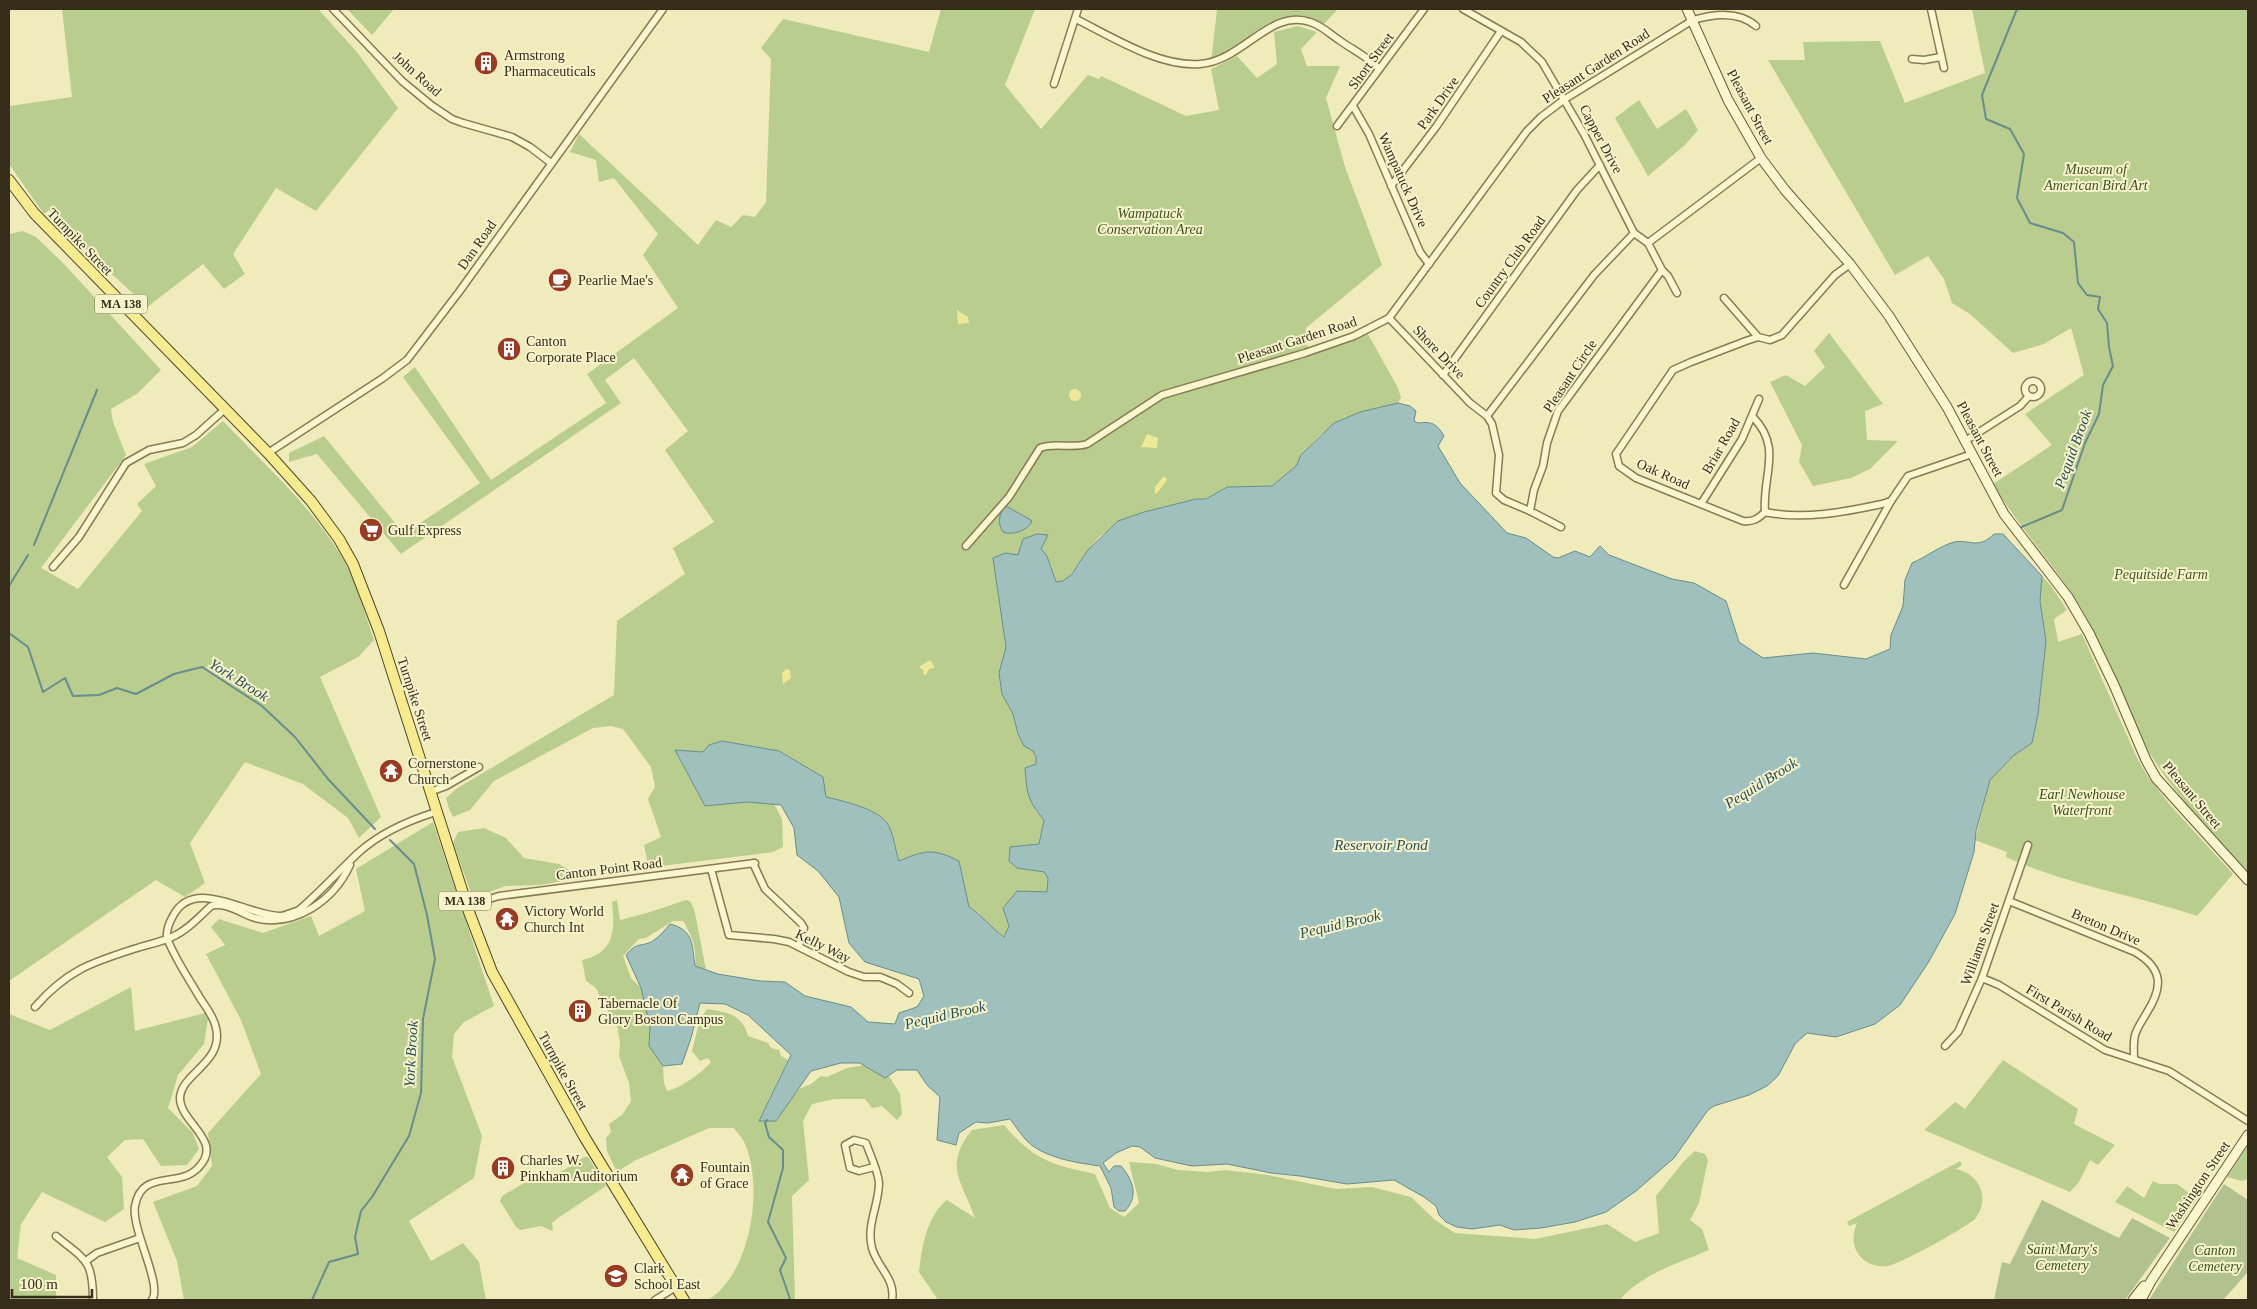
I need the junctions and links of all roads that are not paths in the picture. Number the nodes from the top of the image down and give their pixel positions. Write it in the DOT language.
graph roads {
  1 [pos="333,9"];
  2 [pos="663,9"];
  3 [pos="1078,9"];
  4 [pos="1424,9"];
  5 [pos="1463,9"];
  6 [pos="1687,9"];
  7 [pos="1931,9"];
  8 [pos="1076,19"];
  9 [pos="1693,20"];
  10 [pos="1756,26"];
  11 [pos="1501,31"];
  12 [pos="1941,57"];
  13 [pos="1912,59"];
  14 [pos="1944,68"];
  15 [pos="1379,69"];
  16 [pos="1054,84"];
  17 [pos="1565,99"];
  18 [pos="1353,106"];
  19 [pos="1337,126"];
  20 [pos="1762,158"];
  21 [pos="551,163"];
  22 [pos="1600,165"];
  23 [pos="9,180"];
  24 [pos="1390,186"];
  25 [pos="1634,233"];
  26 [pos="1648,243"];
  27 [pos="1430,264"];
  28 [pos="1850,264"];
  29 [pos="1662,270"];
  30 [pos="1677,293"];
  31 [pos="1724,298"];
  32 [pos="1389,318"];
  33 [pos="1758,338"];
  34 [pos="1443,375"];
  35 [pos="2029,396"];
  36 [pos="1759,399"];
  37 [pos="225,409"];
  38 [pos="1487,416"];
  39 [pos="1753,417"];
  40 [pos="1966,441"];
  41 [pos="268,453"];
  42 [pos="1972,454"];
  43 [pos="1891,501"];
  44 [pos="1701,504"];
  45 [pos="1530,512"];
  46 [pos="1765,512"];
  47 [pos="1561,527"];
  48 [pos="966,546"];
  49 [pos="53,567"];
  50 [pos="1844,585"];
  51 [pos="479,767"];
  52 [pos="430,792"];
  53 [pos="436,812"];
  54 [pos="2028,845"];
  55 [pos="352,861"];
  56 [pos="711,869"];
  57 [pos="2248,880"];
  58 [pos="2009,901"];
  59 [pos="467,906"];
  60 [pos="168,938"];
  61 [pos="799,946"];
  62 [pos="1982,978"];
  63 [pos="909,993"];
  64 [pos="35,1007"];
  65 [pos="1945,1046"];
  66 [pos="2134,1059"];
  67 [pos="2248,1121"];
  68 [pos="2248,1135"];
  69 [pos="874,1167"];
  70 [pos="56,1236"];
  71 [pos="140,1238"];
  72 [pos="2172,1250"];
  73 [pos="86,1261"];
  74 [pos="676,1287"];
  75 [pos="92,1300"];
  76 [pos="152,1300"];
  77 [pos="655,1300"];
  78 [pos="684,1300"];
  79 [pos="892,1300"];
  80 [pos="2133,1300"];
  81 [pos="2141,1300"];
  1 -- 21 [label="street, John Road"];
  2 -- 21 [label="street, Dan Road"];
  3 -- 8 [label="street"];
  4 -- 15 [label="street, Short Street"];
  5 -- 11 [label="street, Capper Drive"];
  6 -- 9 [label="main road, Pleasant Street"];
  7 -- 12 [label="street"];
  8 -- 15 [label="street"];
  8 -- 16 [label="street"];
  9 -- 10 [label="street"];
  9 -- 17 [label="street, Pleasant Garden Road"];
  9 -- 20 [label="main road, Pleasant Street"];
  11 -- 17 [label="street, Capper Drive"];
  11 -- 24 [label="street, Park Drive"];
  12 -- 13 [label="street"];
  12 -- 14 [label="street"];
  15 -- 18 [label="street, Short Street"];
  17 -- 22 [label="street, Capper Drive"];
  17 -- 27 [label="street, Pleasant Garden Road"];
  18 -- 19 [label="street, Short Street"];
  18 -- 24 [label="street, Wampatuck Drive"];
  20 -- 26 [label="street"];
  20 -- 28 [label="main road, Pleasant Street"];
  21 -- 41 [label="street, Dan Road"];
  22 -- 25 [label="street, Capper Drive"];
  22 -- 34 [label="street, Country Club Road"];
  23 -- 37 [label="main road, Turnpike Street / MA 138"];
  24 -- 27 [label="street, Wampatuck Drive"];
  25 -- 26 [label="street"];
  25 -- 38 [label="street"];
  26 -- 29 [label="street"];
  27 -- 32 [label="street, Pleasant Garden Road"];
  28 -- 33 [label="street, Oak Road"];
  28 -- 40 [label="main road, Pleasant Street"];
  29 -- 30 [label="street"];
  29 -- 45 [label="street, Pleasant Circle"];
  31 -- 33 [label="street"];
  32 -- 34 [label="street, Shore Drive"];
  32 -- 48 [label="street, Pleasant Garden Road"];
  33 -- 44 [label="street, Oak Road"];
  34 -- 38 [label="street, Shore Drive"];
  35 -- 40 [label="street"];
  36 -- 39 [label="street, Briar Road"];
  37 -- 41 [label="main road, Turnpike Street / MA 138"];
  37 -- 49 [label="street"];
  38 -- 45 [label="street"];
  39 -- 44 [label="street, Briar Road"];
  39 -- 46 [label="street"];
  40 -- 42 [label="main road, Pleasant Street"];
  41 -- 52 [label="main road, Turnpike Street / MA 138"];
  42 -- 43 [label="street"];
  42 -- 57 [label="main road, Pleasant Street"];
  43 -- 46 [label="street, Oak Road"];
  43 -- 50 [label="street"];
  44 -- 46 [label="street, Oak Road"];
  45 -- 47 [label="street"];
  51 -- 52 [label="street"];
  52 -- 53 [label="main road, Turnpike Street / MA 138"];
  53 -- 55 [label="street"];
  53 -- 59 [label="main road, Turnpike Street / MA 138"];
  54 -- 58 [label="street, Williams Street"];
  55 -- 60 [label="street"];
  55 -- 60 [label="street"];
  56 -- 59 [label="street, Canton Point Road"];
  56 -- 61 [label="street, Kelly Way"];
  56 -- 61 [label="street, Canton Point Road"];
  58 -- 62 [label="street, Williams Street"];
  58 -- 66 [label="street, Breton Drive"];
  59 -- 74 [label="main road, Turnpike Street / MA 138"];
  60 -- 64 [label="street"];
  60 -- 71 [label="street"];
  61 -- 63 [label="street, Kelly Way"];
  62 -- 65 [label="street, Williams Street"];
  62 -- 66 [label="street, First Parish Road"];
  66 -- 67 [label="street, First Parish Road"];
  68 -- 72 [label="main road, Washington Street"];
  69 -- 69 [label="street"];
  69 -- 79 [label="street"];
  70 -- 73 [label="street"];
  71 -- 73 [label="street"];
  71 -- 76 [label="street"];
  72 -- 80 [label="main road, Washington Street"];
  72 -- 81 [label="main road, Washington Street"];
  73 -- 75 [label="street"];
  74 -- 77 [label="street"];
  74 -- 78 [label="main road, Turnpike Street / MA 138"];
}
